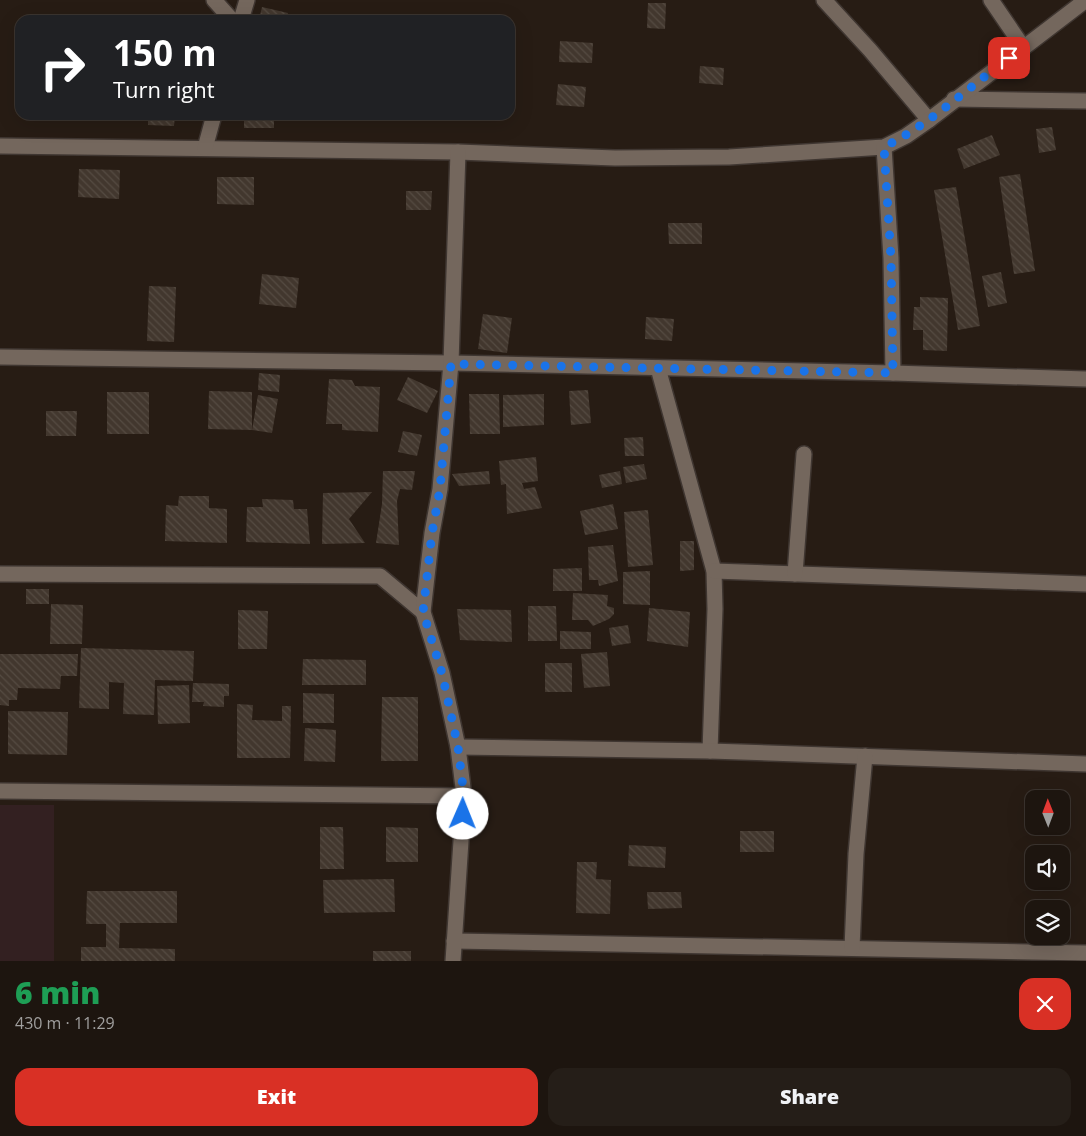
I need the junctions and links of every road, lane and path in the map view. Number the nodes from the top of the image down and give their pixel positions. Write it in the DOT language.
graph roads {
  1 [pos="214,0"];
  2 [pos="248,0"];
  3 [pos="824,0"];
  4 [pos="991,0"];
  5 [pos="1086,0"];
  6 [pos="228,15"];
  7 [pos="243,15"];
  8 [pos="1022,47"];
  9 [pos="954,99"];
  10 [pos="1086,101"];
  11 [pos="213,120"];
  12 [pos="929,120"];
  13 [pos="0,146"];
  14 [pos="884,147"];
  15 [pos="205,148"];
  16 [pos="458,152"];
  17 [pos="0,357"];
  18 [pos="451,364"];
  19 [pos="658,368"];
  20 [pos="893,373"];
  21 [pos="1086,379"];
  22 [pos="804,454"];
  23 [pos="714,571"];
  24 [pos="0,574"];
  25 [pos="795,574"];
  26 [pos="1086,584"];
  27 [pos="423,612"];
  28 [pos="458,747"];
  29 [pos="710,751"];
  30 [pos="865,756"];
  31 [pos="1086,764"];
  32 [pos="0,791"];
  33 [pos="464,796"];
  34 [pos="454,941"];
  35 [pos="852,948"];
  36 [pos="1086,953"];
  37 [pos="453,961"];
  1 -- 6 [label="street"];
  2 -- 7 [label="street"];
  3 -- 12 [label="street"];
  4 -- 8 [label="street"];
  5 -- 8 [label="street"];
  8 -- 9 [label="street"];
  9 -- 10 [label="street"];
  9 -- 12 [label="street"];
  11 -- 15 [label="street"];
  12 -- 14 [label="street"];
  13 -- 15 [label="street"];
  14 -- 16 [label="street"];
  14 -- 20 [label="street"];
  15 -- 16 [label="street"];
  16 -- 18 [label="street"];
  17 -- 18 [label="street"];
  18 -- 19 [label="street"];
  18 -- 27 [label="street"];
  19 -- 20 [label="street"];
  19 -- 23 [label="street"];
  20 -- 21 [label="street"];
  22 -- 25 [label="street"];
  23 -- 25 [label="street"];
  23 -- 29 [label="street"];
  24 -- 27 [label="street"];
  25 -- 26 [label="street"];
  27 -- 28 [label="street"];
  28 -- 29 [label="street"];
  28 -- 33 [label="street"];
  29 -- 30 [label="street"];
  30 -- 31 [label="street"];
  30 -- 35 [label="street"];
  32 -- 33 [label="street"];
  33 -- 34 [label="street"];
  34 -- 35 [label="street"];
  34 -- 37 [label="street"];
  35 -- 36 [label="street"];
}
